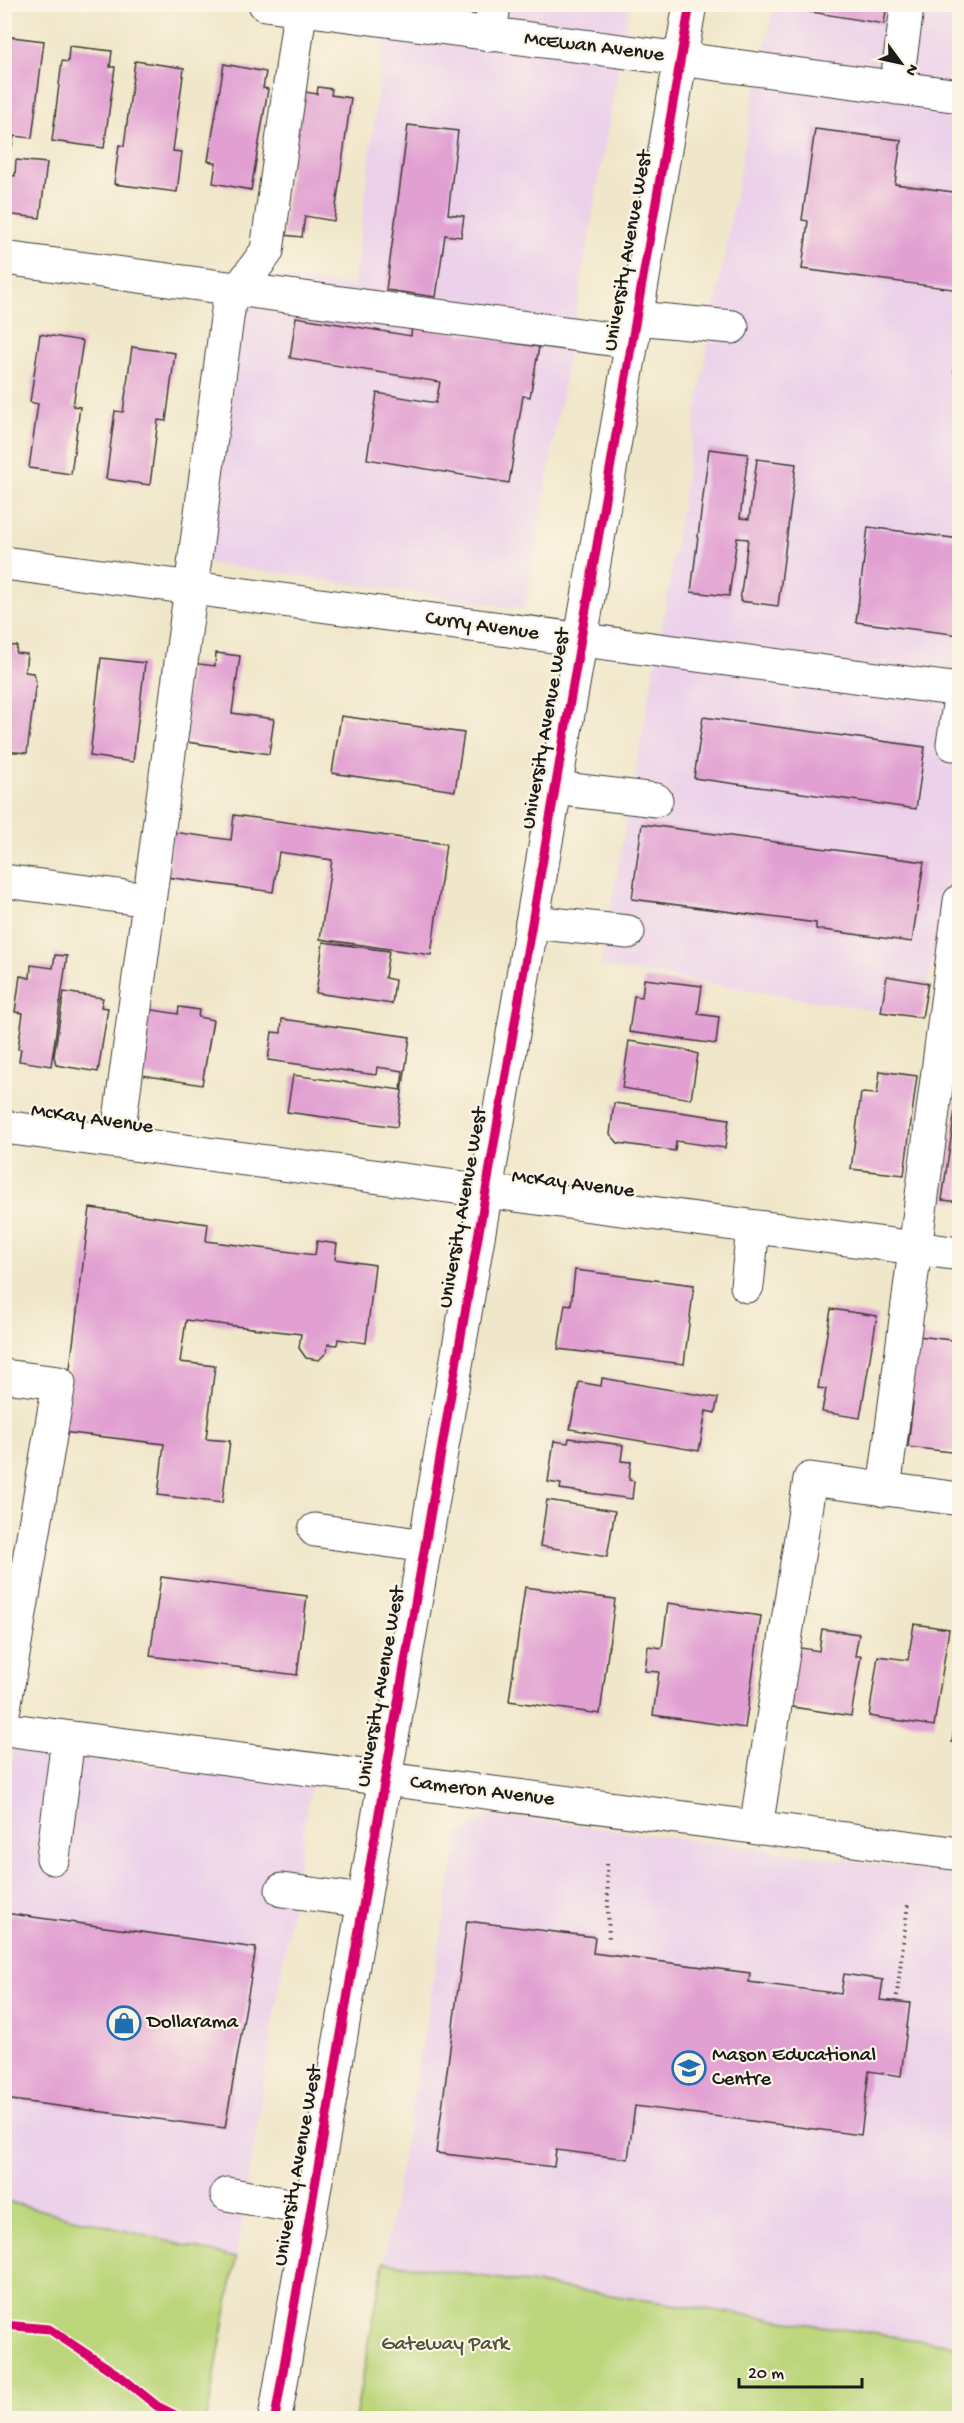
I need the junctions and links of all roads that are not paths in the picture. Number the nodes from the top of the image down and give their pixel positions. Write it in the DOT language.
graph roads {
  1 [pos="265,4"];
  2 [pos="690,4"];
  3 [pos="301,7"];
  4 [pos="907,8"];
  5 [pos="492,20"];
  6 [pos="681,60"];
  7 [pos="896,88"];
  8 [pos="960,96"];
  9 [pos="4,258"];
  10 [pos="237,289"];
  11 [pos="732,327"];
  12 [pos="634,330"];
  13 [pos="4,563"];
  14 [pos="191,588"];
  15 [pos="581,640"];
  16 [pos="960,690"];
  17 [pos="960,699"];
  18 [pos="953,744"];
  19 [pos="555,788"];
  20 [pos="656,800"];
  21 [pos="4,881"];
  22 [pos="149,900"];
  23 [pos="960,901"];
  24 [pos="532,922"];
  25 [pos="628,932"];
  26 [pos="953,1010"];
  27 [pos="4,1127"];
  28 [pos="117,1142"];
  29 [pos="486,1192"];
  30 [pos="753,1227"];
  31 [pos="915,1248"];
  32 [pos="960,1254"];
  33 [pos="747,1286"];
  34 [pos="4,1376"];
  35 [pos="884,1490"];
  36 [pos="960,1499"];
  37 [pos="315,1530"];
  38 [pos="425,1546"];
  39 [pos="4,1708"];
  40 [pos="4,1729"];
  41 [pos="68,1738"];
  42 [pos="385,1779"];
  43 [pos="756,1828"];
  44 [pos="960,1854"];
  45 [pos="54,1858"];
  46 [pos="282,1890"];
  47 [pos="364,1901"];
  48 [pos="227,2194"];
  49 [pos="310,2209"];
  50 [pos="275,2418"];
  1 -- 3 [label="street, McEwan Avenue"];
  2 -- 6 [label="street, University Avenue West"];
  3 -- 5 [label="street, McEwan Avenue"];
  3 -- 10 [label="street"];
  4 -- 7 [label="street"];
  5 -- 6 [label="street, McEwan Avenue"];
  6 -- 7 [label="street, McEwan Avenue"];
  6 -- 12 [label="street, University Avenue West"];
  7 -- 8 [label="street, McEwan Avenue"];
  9 -- 10 [label="street"];
  10 -- 12 [label="street"];
  10 -- 14 [label="street"];
  11 -- 12 [label="street"];
  12 -- 15 [label="street, University Avenue West"];
  13 -- 14 [label="street, Curry Avenue"];
  14 -- 15 [label="street, Curry Avenue"];
  14 -- 22 [label="street"];
  15 -- 16 [label="street, Curry Avenue"];
  15 -- 19 [label="street, University Avenue West"];
  17 -- 18 [label="street"];
  19 -- 20 [label="street"];
  19 -- 24 [label="street, University Avenue West"];
  21 -- 22 [label="street"];
  22 -- 28 [label="street"];
  23 -- 26 [label="street"];
  24 -- 25 [label="street"];
  24 -- 29 [label="street, University Avenue West"];
  26 -- 31 [label="street"];
  27 -- 28 [label="street, McKay Avenue"];
  28 -- 29 [label="street, McKay Avenue"];
  29 -- 30 [label="street, McKay Avenue"];
  29 -- 38 [label="street, University Avenue West"];
  30 -- 31 [label="street, McKay Avenue"];
  30 -- 33 [label="street"];
  31 -- 32 [label="street, McKay Avenue"];
  31 -- 35 [label="street"];
  34 -- 39 [label="street"];
  35 -- 36 [label="street"];
  35 -- 43 [label="street"];
  37 -- 38 [label="street"];
  38 -- 42 [label="street, University Avenue West"];
  40 -- 41 [label="street, Cameron Avenue"];
  41 -- 42 [label="street, Cameron Avenue"];
  41 -- 45 [label="street"];
  42 -- 43 [label="street, Cameron Avenue"];
  42 -- 47 [label="street, University Avenue West"];
  43 -- 44 [label="street, Cameron Avenue"];
  46 -- 47 [label="street"];
  47 -- 49 [label="street, University Avenue West"];
  48 -- 49 [label="street"];
  49 -- 50 [label="street, University Avenue West"];
}
